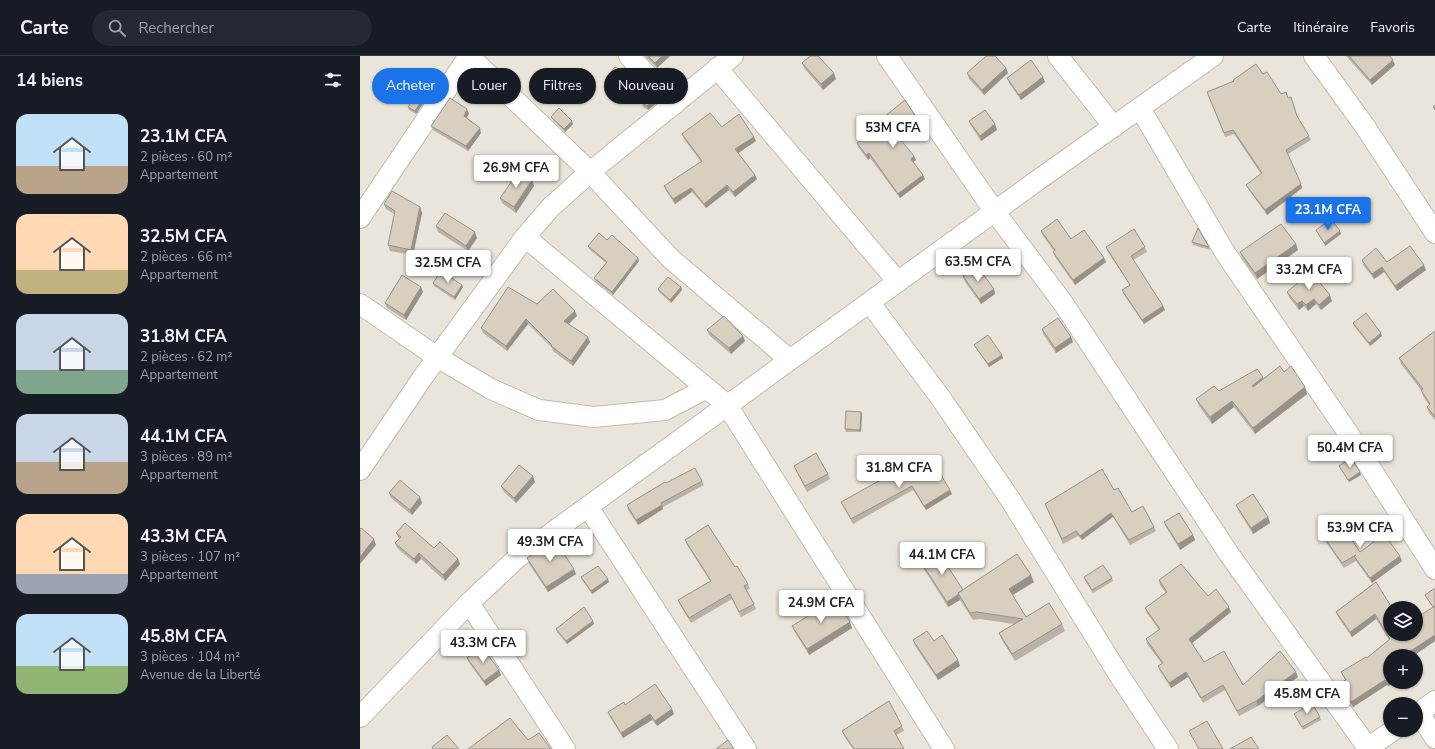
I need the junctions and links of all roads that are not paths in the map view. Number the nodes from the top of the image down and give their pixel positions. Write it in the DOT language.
graph roads {
  1 [pos="469,56"];
  2 [pos="629,56"];
  3 [pos="733,56"];
  4 [pos="887,56"];
  5 [pos="1058,56"];
  6 [pos="1214,56"];
  7 [pos="1314,56"];
  8 [pos="640,68"];
  9 [pos="717,68"];
  10 [pos="688,93"];
  11 [pos="675,104"];
  12 [pos="1140,108"];
  13 [pos="1114,127"];
  14 [pos="590,172"];
  15 [pos="995,212"];
  16 [pos="360,218"];
  17 [pos="1435,233"];
  18 [pos="525,237"];
  19 [pos="898,282"];
  20 [pos="870,303"];
  21 [pos="360,304"];
  22 [pos="437,357"];
  23 [pos="790,360"];
  24 [pos="707,388"];
  25 [pos="727,406"];
  26 [pos="360,470"];
  27 [pos="588,507"];
  28 [pos="1435,569"];
  29 [pos="469,603"];
  30 [pos="1435,701"];
  31 [pos="1423,710"];
  32 [pos="360,717"];
  33 [pos="1423,722"];
  34 [pos="1384,737"];
  35 [pos="1435,738"];
  36 [pos="1367,748"];
  37 [pos="565,749"];
  38 [pos="746,749"];
  39 [pos="944,749"];
  40 [pos="1168,749"];
  1 -- 14 [label="street"];
  1 -- 16 [label="street"];
  2 -- 8 [label="street"];
  3 -- 9 [label="street"];
  4 -- 15 [label="street"];
  5 -- 13 [label="street"];
  6 -- 12 [label="street"];
  7 -- 17 [label="street"];
  9 -- 10 [label="street"];
  9 -- 19 [label="street"];
  11 -- 14 [label="street"];
  12 -- 13 [label="street"];
  12 -- 28 [label="street"];
  13 -- 15 [label="street"];
  14 -- 18 [label="street"];
  14 -- 23 [label="street"];
  15 -- 19 [label="street"];
  15 -- 36 [label="street"];
  18 -- 22 [label="street"];
  18 -- 24 [label="street"];
  19 -- 20 [label="street"];
  20 -- 23 [label="street"];
  20 -- 40 [label="street"];
  21 -- 22 [label="street"];
  22 -- 24 [label="street"];
  22 -- 26 [label="street"];
  23 -- 25 [label="street"];
  24 -- 25 [label="street"];
  25 -- 27 [label="street"];
  25 -- 39 [label="street"];
  27 -- 29 [label="street"];
  27 -- 38 [label="street"];
  29 -- 32 [label="street"];
  29 -- 37 [label="street"];
  30 -- 31 [label="street"];
  33 -- 35 [label="street"];
  34 -- 36 [label="street"];
}
